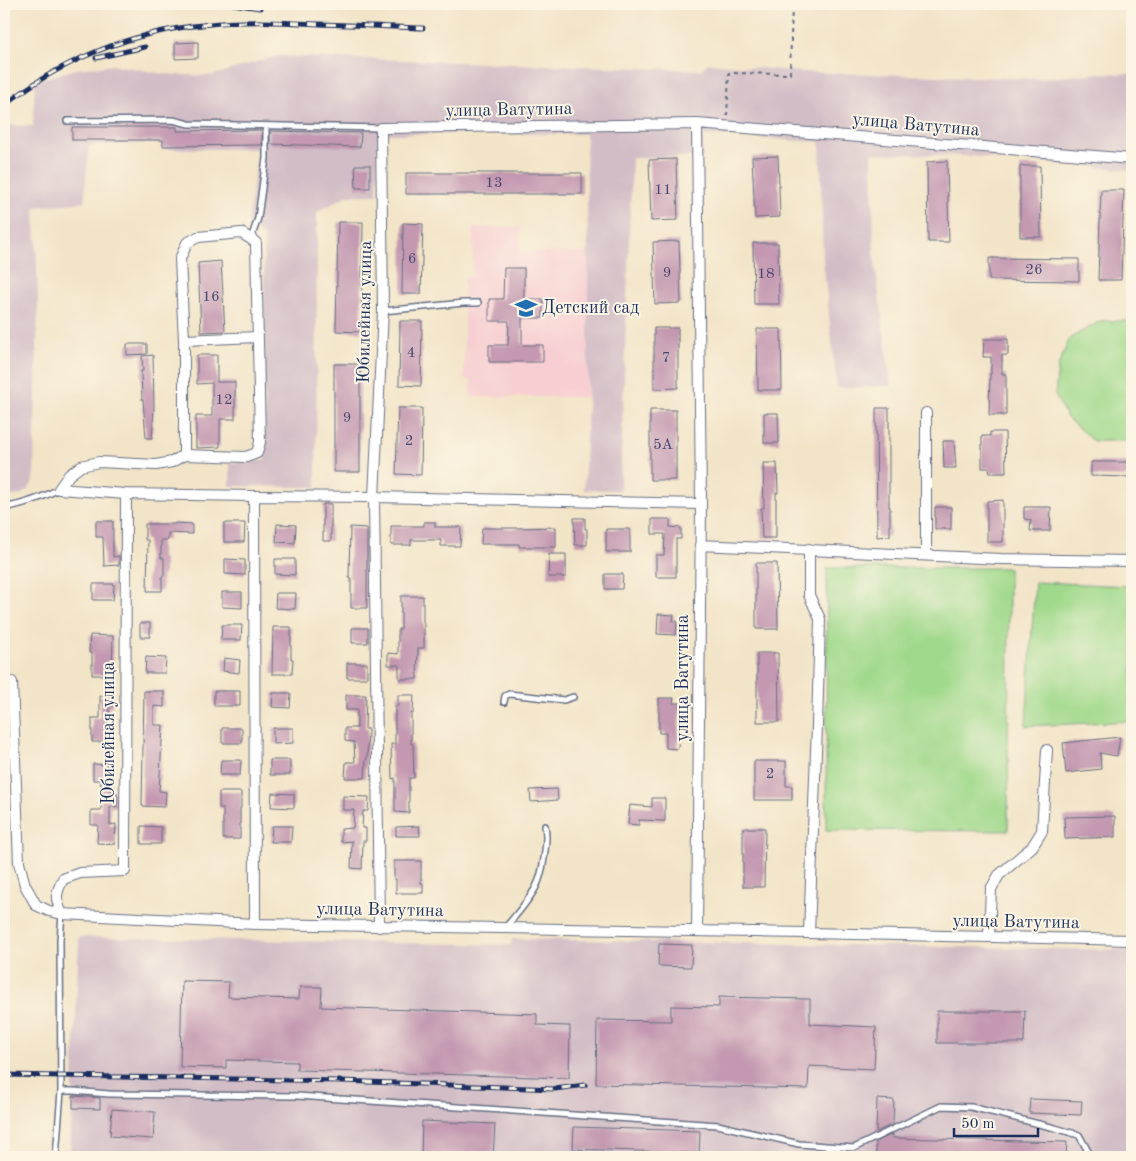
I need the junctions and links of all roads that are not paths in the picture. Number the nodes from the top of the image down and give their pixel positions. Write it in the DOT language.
graph roads {
  1 [pos="67,121"];
  2 [pos="697,124"];
  3 [pos="266,126"];
  4 [pos="381,128"];
  5 [pos="1132,159"];
  6 [pos="251,239"];
  7 [pos="478,303"];
  8 [pos="383,311"];
  9 [pos="258,337"];
  10 [pos="184,340"];
  11 [pos="926,413"];
  12 [pos="184,455"];
  13 [pos="59,489"];
  14 [pos="126,494"];
  15 [pos="254,496"];
  16 [pos="374,497"];
  17 [pos="701,504"];
  18 [pos="4,508"];
  19 [pos="700,545"];
  20 [pos="809,549"];
  21 [pos="926,554"];
  22 [pos="1132,561"];
  23 [pos="12,682"];
  24 [pos="572,697"];
  25 [pos="504,702"];
  26 [pos="1047,750"];
  27 [pos="545,826"];
  28 [pos="62,914"];
  29 [pos="254,924"];
  30 [pos="379,927"];
  31 [pos="505,928"];
  32 [pos="697,931"];
  33 [pos="809,933"];
  34 [pos="989,937"];
  35 [pos="1132,940"];
  36 [pos="61,1091"];
  37 [pos="56,1157"];
  38 [pos="1089,1157"];
  1 -- 3 [label="lane"];
  2 -- 4 [label="street, улица Ватутина"];
  2 -- 5 [label="street, улица Ватутина"];
  2 -- 17 [label="street, улица Ватутина"];
  3 -- 4 [label="lane"];
  3 -- 6 [label="lane"];
  4 -- 8 [label="street, Юбилейная улица"];
  6 -- 9 [label="street"];
  6 -- 10 [label="street"];
  7 -- 8 [label="lane"];
  8 -- 16 [label="street, Юбилейная улица"];
  9 -- 10 [label="street"];
  9 -- 12 [label="street"];
  10 -- 12 [label="street"];
  11 -- 21 [label="street"];
  12 -- 13 [label="street"];
  13 -- 14 [label="street"];
  13 -- 18 [label="lane"];
  14 -- 15 [label="street"];
  14 -- 28 [label="street, Юбилейная улица"];
  15 -- 16 [label="street"];
  15 -- 29 [label="street"];
  16 -- 17 [label="street"];
  16 -- 30 [label="street, Юбилейная улица"];
  17 -- 19 [label="street, улица Ватутина"];
  19 -- 20 [label="street"];
  19 -- 32 [label="street, улица Ватутина"];
  20 -- 21 [label="street"];
  20 -- 33 [label="street"];
  21 -- 22 [label="street"];
  23 -- 28 [label="street, улица Ватутина"];
  24 -- 25 [label="lane"];
  26 -- 34 [label="street"];
  27 -- 31 [label="lane"];
  28 -- 29 [label="street, улица Ватутина"];
  28 -- 36 [label="lane"];
  29 -- 30 [label="street, улица Ватутина"];
  30 -- 31 [label="street, улица Ватутина"];
  31 -- 32 [label="street, улица Ватутина"];
  32 -- 33 [label="street, улица Ватутина"];
  33 -- 34 [label="street, улица Ватутина"];
  34 -- 35 [label="street, улица Ватутина"];
  36 -- 37 [label="lane"];
  36 -- 38 [label="lane"];
}
